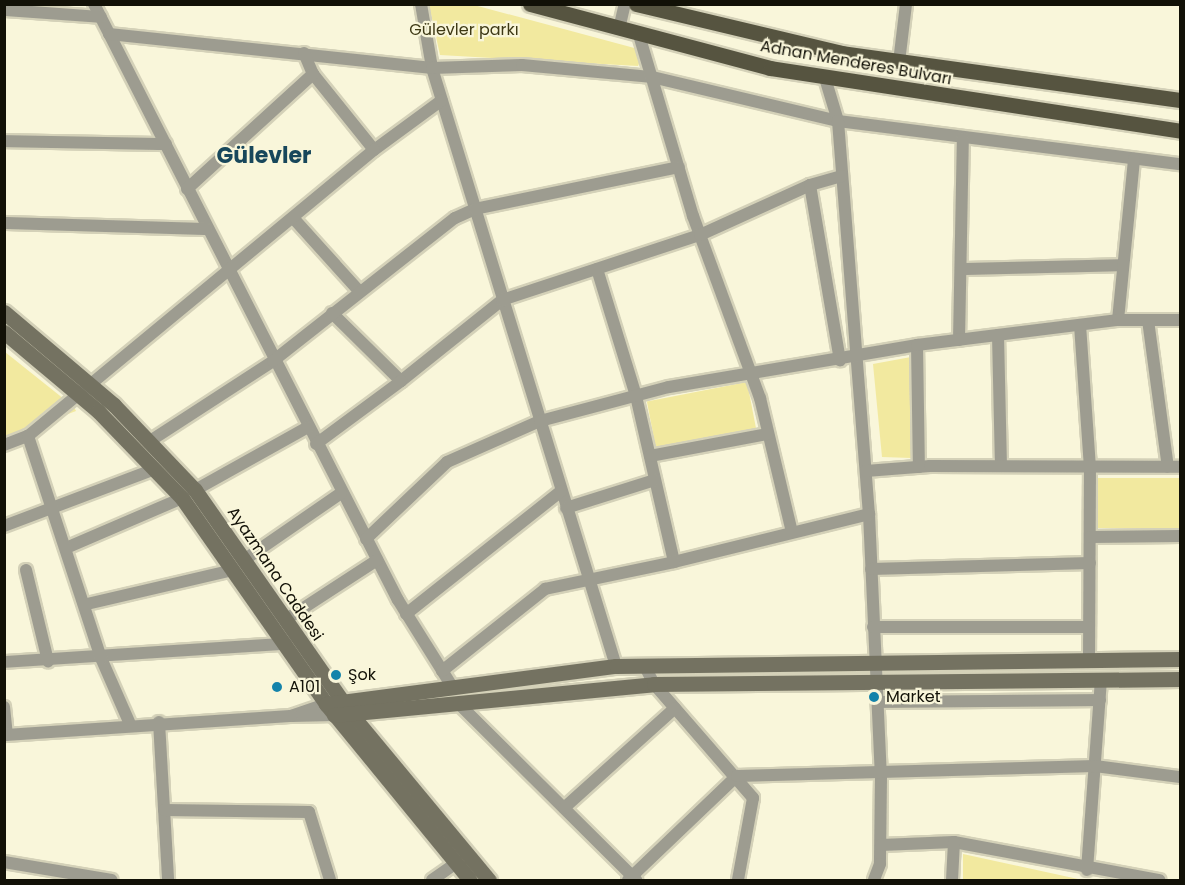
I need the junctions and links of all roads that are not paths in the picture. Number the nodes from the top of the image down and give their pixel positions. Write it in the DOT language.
graph roads {
  1 [pos="94,4"];
  2 [pos="421,4"];
  3 [pos="531,4"];
  4 [pos="625,4"];
  5 [pos="636,4"];
  6 [pos="906,4"];
  7 [pos="4,10"];
  8 [pos="101,17"];
  9 [pos="619,29"];
  10 [pos="109,34"];
  11 [pos="639,35"];
  12 [pos="304,53"];
  13 [pos="899,62"];
  14 [pos="432,68"];
  15 [pos="313,74"];
  16 [pos="652,77"];
  17 [pos="825,78"];
  18 [pos="442,100"];
  19 [pos="1180,100"];
  20 [pos="838,121"];
  21 [pos="1180,131"];
  22 [pos="963,138"];
  23 [pos="4,141"];
  24 [pos="166,144"];
  25 [pos="374,150"];
  26 [pos="1134,159"];
  27 [pos="1180,165"];
  28 [pos="679,167"];
  29 [pos="842,176"];
  30 [pos="810,185"];
  31 [pos="188,189"];
  32 [pos="475,209"];
  33 [pos="295,220"];
  34 [pos="4,223"];
  35 [pos="207,229"];
  36 [pos="700,235"];
  37 [pos="1123,265"];
  38 [pos="597,269"];
  39 [pos="960,269"];
  40 [pos="228,273"];
  41 [pos="360,291"];
  42 [pos="502,300"];
  43 [pos="4,312"];
  44 [pos="332,313"];
  45 [pos="1118,320"];
  46 [pos="1148,320"];
  47 [pos="1180,320"];
  48 [pos="1080,325"];
  49 [pos="4,332"];
  50 [pos="998,335"];
  51 [pos="959,339"];
  52 [pos="917,345"];
  53 [pos="856,357"];
  54 [pos="273,360"];
  55 [pos="840,360"];
  56 [pos="751,374"];
  57 [pos="401,381"];
  58 [pos="86,391"];
  59 [pos="636,396"];
  60 [pos="540,421"];
  61 [pos="308,428"];
  62 [pos="768,434"];
  63 [pos="28,436"];
  64 [pos="150,441"];
  65 [pos="316,444"];
  66 [pos="4,445"];
  67 [pos="650,456"];
  68 [pos="1002,466"];
  69 [pos="919,467"];
  70 [pos="1090,467"];
  71 [pos="1174,467"];
  72 [pos="155,469"];
  73 [pos="866,471"];
  74 [pos="655,480"];
  75 [pos="561,490"];
  76 [pos="341,493"];
  77 [pos="188,494"];
  78 [pos="566,508"];
  79 [pos="52,510"];
  80 [pos="869,514"];
  81 [pos="4,526"];
  82 [pos="792,532"];
  83 [pos="1180,536"];
  84 [pos="1090,537"];
  85 [pos="366,539"];
  86 [pos="66,548"];
  87 [pos="377,560"];
  88 [pos="674,562"];
  89 [pos="1089,563"];
  90 [pos="238,565"];
  91 [pos="871,569"];
  92 [pos="26,570"];
  93 [pos="586,580"];
  94 [pos="87,604"];
  95 [pos="406,614"];
  96 [pos="285,620"];
  97 [pos="873,627"];
  98 [pos="1089,627"];
  99 [pos="286,644"];
  100 [pos="101,658"];
  101 [pos="1180,658"];
  102 [pos="1089,659"];
  103 [pos="48,661"];
  104 [pos="4,662"];
  105 [pos="876,662"];
  106 [pos="644,664"];
  107 [pos="616,666"];
  108 [pos="442,671"];
  109 [pos="877,678"];
  110 [pos="1180,679"];
  111 [pos="1101,680"];
  112 [pos="654,684"];
  113 [pos="453,688"];
  114 [pos="1100,700"];
  115 [pos="879,702"];
  116 [pos="459,704"];
  117 [pos="4,707"];
  118 [pos="334,707"];
  119 [pos="675,708"];
  120 [pos="351,714"];
  121 [pos="159,722"];
  122 [pos="130,724"];
  123 [pos="5,735"];
  124 [pos="1095,766"];
  125 [pos="737,776"];
  126 [pos="881,776"];
  127 [pos="1180,777"];
  128 [pos="564,808"];
  129 [pos="164,810"];
  130 [pos="954,842"];
  131 [pos="881,845"];
  132 [pos="4,862"];
  133 [pos="455,864"];
  134 [pos="1087,870"];
  135 [pos="76,877"];
  136 [pos="632,879"];
  137 [pos="112,880"];
  138 [pos="168,880"];
  139 [pos="330,880"];
  140 [pos="432,880"];
  141 [pos="470,880"];
  142 [pos="489,880"];
  143 [pos="738,880"];
  144 [pos="874,880"];
  145 [pos="952,880"];
  146 [pos="1160,880"];
  1 -- 8 [label="street"];
  2 -- 14 [label="street"];
  3 -- 9 [label="main road, Adnan Menderes Bulvarı"];
  4 -- 9 [label="street"];
  5 -- 13 [label="main road, Adnan Menderes Bulvarı"];
  6 -- 13 [label="street"];
  7 -- 8 [label="street"];
  8 -- 10 [label="street"];
  9 -- 11 [label="main road, Adnan Menderes Bulvarı"];
  10 -- 12 [label="street"];
  10 -- 24 [label="street"];
  11 -- 16 [label="street"];
  11 -- 17 [label="main road, Adnan Menderes Bulvarı"];
  12 -- 14 [label="street"];
  12 -- 15 [label="street"];
  13 -- 19 [label="main road, Adnan Menderes Bulvarı"];
  14 -- 16 [label="street"];
  14 -- 18 [label="street"];
  15 -- 25 [label="street"];
  15 -- 31 [label="street"];
  16 -- 20 [label="street"];
  16 -- 28 [label="street"];
  17 -- 20 [label="street"];
  17 -- 21 [label="main road, Adnan Menderes Bulvarı"];
  18 -- 25 [label="street"];
  18 -- 32 [label="street"];
  20 -- 22 [label="street"];
  20 -- 29 [label="street"];
  22 -- 26 [label="street"];
  22 -- 39 [label="street"];
  23 -- 24 [label="street"];
  24 -- 31 [label="street"];
  25 -- 33 [label="street"];
  26 -- 27 [label="street"];
  26 -- 37 [label="street"];
  28 -- 32 [label="street"];
  28 -- 36 [label="street"];
  29 -- 30 [label="street"];
  29 -- 53 [label="street"];
  30 -- 36 [label="street"];
  30 -- 55 [label="street"];
  31 -- 35 [label="street"];
  32 -- 41 [label="street"];
  32 -- 42 [label="street"];
  33 -- 40 [label="street"];
  33 -- 41 [label="street"];
  34 -- 35 [label="street"];
  35 -- 40 [label="street"];
  36 -- 38 [label="street"];
  36 -- 56 [label="street"];
  37 -- 39 [label="street"];
  37 -- 45 [label="street"];
  38 -- 42 [label="street"];
  38 -- 59 [label="street"];
  39 -- 51 [label="street"];
  40 -- 54 [label="street"];
  40 -- 58 [label="street"];
  41 -- 44 [label="street"];
  42 -- 57 [label="street"];
  42 -- 60 [label="street"];
  43 -- 58 [label="street, Ayazmana Caddesi"];
  44 -- 54 [label="street"];
  44 -- 57 [label="street"];
  45 -- 46 [label="street"];
  45 -- 48 [label="street"];
  46 -- 47 [label="street"];
  46 -- 71 [label="street"];
  48 -- 50 [label="street"];
  48 -- 70 [label="street"];
  49 -- 58 [label="street, Ayazmana Caddesi"];
  50 -- 51 [label="street"];
  50 -- 68 [label="street"];
  51 -- 52 [label="street"];
  52 -- 53 [label="street"];
  52 -- 69 [label="street"];
  53 -- 55 [label="street"];
  53 -- 73 [label="street"];
  54 -- 61 [label="street"];
  54 -- 64 [label="street"];
  55 -- 56 [label="street"];
  56 -- 59 [label="street"];
  56 -- 62 [label="street"];
  57 -- 65 [label="street"];
  58 -- 63 [label="street"];
  58 -- 64 [label="street, Ayazmana Caddesi"];
  58 -- 72 [label="street, Ayazmana Caddesi"];
  59 -- 60 [label="street"];
  59 -- 67 [label="street"];
  60 -- 75 [label="street"];
  60 -- 85 [label="street"];
  61 -- 65 [label="street"];
  61 -- 77 [label="street"];
  62 -- 67 [label="street"];
  62 -- 82 [label="street"];
  63 -- 66 [label="street"];
  63 -- 79 [label="street"];
  64 -- 77 [label="street, Ayazmana Caddesi"];
  65 -- 76 [label="street"];
  67 -- 74 [label="street"];
  68 -- 69 [label="street"];
  68 -- 70 [label="street"];
  69 -- 73 [label="street"];
  70 -- 71 [label="street"];
  70 -- 84 [label="street"];
  72 -- 77 [label="street, Ayazmana Caddesi"];
  72 -- 79 [label="street"];
  73 -- 80 [label="street"];
  74 -- 78 [label="street"];
  74 -- 88 [label="street"];
  75 -- 78 [label="street"];
  75 -- 95 [label="street"];
  76 -- 85 [label="street"];
  76 -- 90 [label="street"];
  77 -- 86 [label="street"];
  77 -- 90 [label="street, Ayazmana Caddesi"];
  78 -- 93 [label="street"];
  79 -- 81 [label="street"];
  79 -- 86 [label="street"];
  80 -- 82 [label="street"];
  80 -- 91 [label="street"];
  82 -- 88 [label="street"];
  83 -- 84 [label="street"];
  84 -- 89 [label="street"];
  85 -- 87 [label="street"];
  86 -- 94 [label="street"];
  87 -- 95 [label="street"];
  87 -- 96 [label="street"];
  88 -- 93 [label="street"];
  89 -- 91 [label="street"];
  89 -- 98 [label="street"];
  90 -- 94 [label="street"];
  90 -- 96 [label="street, Ayazmana Caddesi"];
  90 -- 99 [label="street, Ayazmana Caddesi"];
  91 -- 97 [label="street"];
  92 -- 103 [label="street"];
  93 -- 107 [label="street"];
  93 -- 108 [label="street"];
  94 -- 100 [label="street"];
  95 -- 108 [label="street"];
  96 -- 118 [label="street, Ayazmana Caddesi"];
  97 -- 98 [label="street"];
  97 -- 105 [label="street"];
  98 -- 102 [label="street"];
  99 -- 100 [label="street"];
  99 -- 118 [label="street, Ayazmana Caddesi"];
  100 -- 103 [label="street"];
  100 -- 122 [label="street"];
  101 -- 102 [label="street"];
  102 -- 105 [label="street"];
  103 -- 104 [label="street"];
  105 -- 106 [label="street"];
  105 -- 109 [label="street"];
  106 -- 107 [label="street"];
  106 -- 112 [label="street"];
  107 -- 113 [label="street"];
  108 -- 113 [label="street"];
  109 -- 111 [label="street"];
  109 -- 112 [label="street"];
  109 -- 115 [label="street"];
  110 -- 111 [label="street"];
  111 -- 114 [label="street"];
  112 -- 116 [label="street"];
  112 -- 119 [label="street"];
  113 -- 118 [label="street"];
  114 -- 115 [label="street"];
  114 -- 124 [label="street"];
  115 -- 126 [label="street"];
  116 -- 120 [label="street"];
  116 -- 128 [label="street"];
  117 -- 123 [label="street"];
  118 -- 120 [label="street"];
  118 -- 121 [label="street"];
  118 -- 133 [label="street, Ayazmana Caddesi"];
  119 -- 125 [label="street"];
  119 -- 128 [label="street"];
  120 -- 142 [label="street"];
  121 -- 122 [label="street"];
  121 -- 129 [label="street"];
  122 -- 123 [label="street"];
  124 -- 126 [label="street"];
  124 -- 127 [label="street"];
  124 -- 134 [label="street"];
  125 -- 126 [label="street"];
  125 -- 136 [label="street"];
  125 -- 143 [label="street"];
  126 -- 131 [label="street"];
  128 -- 136 [label="street"];
  129 -- 138 [label="street"];
  129 -- 139 [label="street"];
  130 -- 131 [label="street"];
  130 -- 134 [label="street"];
  130 -- 145 [label="street"];
  131 -- 144 [label="street"];
  132 -- 135 [label="street"];
  133 -- 140 [label="street"];
  133 -- 141 [label="street, Ayazmana Caddesi"];
  134 -- 146 [label="street"];
  135 -- 137 [label="street"];
}
